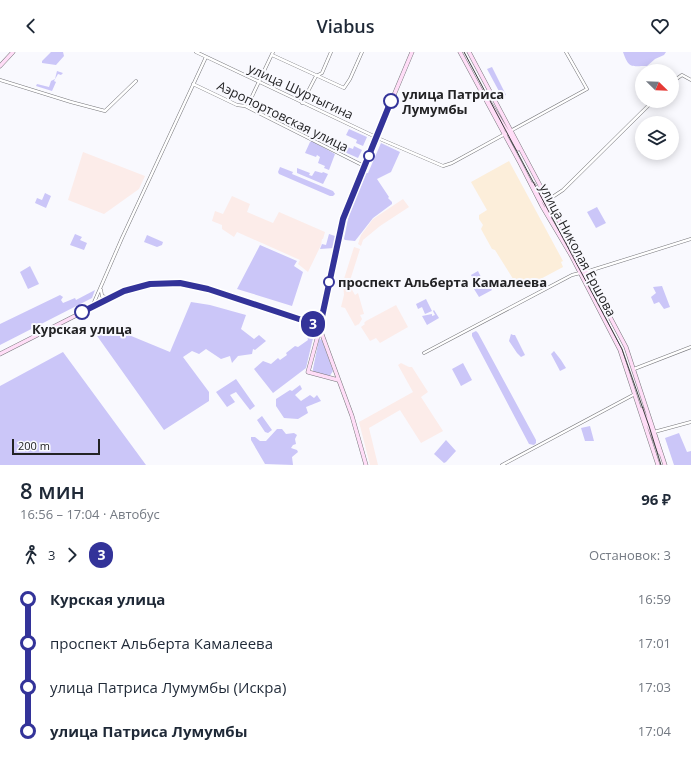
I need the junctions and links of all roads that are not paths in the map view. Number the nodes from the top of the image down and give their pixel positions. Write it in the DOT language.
graph roads {
  1 [pos="13,52"];
  2 [pos="196,52"];
  3 [pos="273,52"];
  4 [pos="330,52"];
  5 [pos="362,52"];
  6 [pos="412,52"];
  7 [pos="460,52"];
  8 [pos="469,52"];
  9 [pos="566,52"];
  10 [pos="203,53"];
  11 [pos="272,55"];
  12 [pos="206,57"];
  13 [pos="1,64"];
  14 [pos="316,76"];
  15 [pos="679,77"];
  16 [pos="0,80"];
  17 [pos="691,80"];
  18 [pos="136,82"];
  19 [pos="259,82"];
  20 [pos="193,84"];
  21 [pos="302,103"];
  22 [pos="247,107"];
  23 [pos="646,108"];
  24 [pos="508,132"];
  25 [pos="376,138"];
  26 [pos="364,166"];
  27 [pos="531,170"];
  28 [pos="548,200"];
  29 [pos="567,237"];
  30 [pos="691,239"];
  31 [pos="583,272"];
  32 [pos="102,286"];
  33 [pos="109,298"];
  34 [pos="92,307"];
  35 [pos="320,327"];
  36 [pos="691,347"];
  37 [pos="424,353"];
  38 [pos="0,354"];
  39 [pos="634,369"];
  40 [pos="335,371"];
  41 [pos="328,378"];
  42 [pos="338,380"];
  43 [pos="635,393"];
  44 [pos="691,422"];
  45 [pos="651,433"];
  46 [pos="366,465"];
  47 [pos="502,465"];
  48 [pos="658,465"];
  49 [pos="665,465"];
  1 -- 13 [label="main road"];
  2 -- 10 [label="street, улица Шуртыгина"];
  3 -- 11 [label="street"];
  4 -- 14 [label="street"];
  5 -- 14 [label="street"];
  6 -- 25 [label="main road"];
  7 -- 24 [label="main road, улица Николая Ершова"];
  8 -- 24 [label="main road, улица Николая Ершова"];
  9 -- 24 [label="street, улица Шуртыгина"];
  10 -- 12 [label="street, улица Шуртыгина"];
  11 -- 14 [label="street"];
  11 -- 19 [label="street"];
  12 -- 19 [label="street, улица Шуртыгина"];
  12 -- 20 [label="street"];
  14 -- 21 [label="street"];
  15 -- 17 [label="street"];
  16 -- 18 [label="street"];
  19 -- 21 [label="street, улица Шуртыгина"];
  19 -- 22 [label="street"];
  20 -- 22 [label="street, Аэропортовская улица"];
  20 -- 32 [label="street"];
  21 -- 25 [label="street, улица Шуртыгина"];
  22 -- 26 [label="street, Аэропортовская улица"];
  23 -- 28 [label="street"];
  24 -- 25 [label="street, улица Шуртыгина"];
  24 -- 27 [label="main road, улица Николая Ершова"];
  24 -- 31 [label="main road, улица Николая Ершова"];
  25 -- 26 [label="main road"];
  26 -- 35 [label="main road"];
  27 -- 28 [label="main road, улица Николая Ершова"];
  27 -- 29 [label="main road"];
  28 -- 29 [label="main road, улица Николая Ершова"];
  29 -- 31 [label="main road"];
  30 -- 31 [label="street"];
  31 -- 37 [label="street"];
  31 -- 39 [label="main road, улица Николая Ершова"];
  31 -- 43 [label="main road, улица Николая Ершова"];
  32 -- 33 [label="street"];
  32 -- 34 [label="street"];
  33 -- 34 [label="main road"];
  33 -- 35 [label="main road"];
  34 -- 38 [label="main road"];
  35 -- 40 [label="main road"];
  35 -- 41 [label="main road"];
  36 -- 39 [label="street"];
  39 -- 45 [label="main road, улица Николая Ершова"];
  40 -- 41 [label="main road"];
  40 -- 42 [label="main road"];
  41 -- 42 [label="main road"];
  42 -- 46 [label="main road"];
  43 -- 45 [label="main road, улица Николая Ершова"];
  43 -- 47 [label="street"];
  44 -- 45 [label="street"];
  45 -- 48 [label="main road"];
  45 -- 49 [label="main road, улица Николая Ершова"];
}
